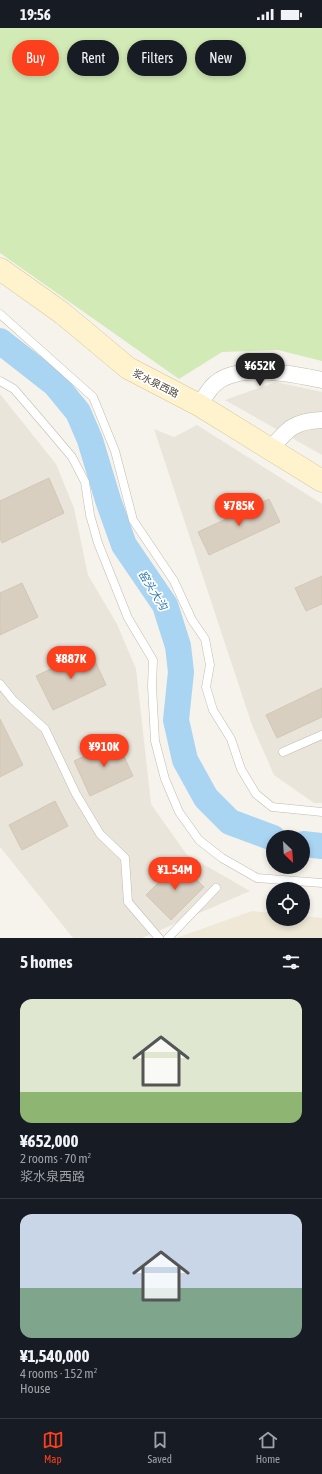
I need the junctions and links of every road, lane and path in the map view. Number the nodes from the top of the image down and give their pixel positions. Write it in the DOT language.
graph roads {
  1 [pos="4,275"];
  2 [pos="0,314"];
  3 [pos="322,380"];
  4 [pos="0,381"];
  5 [pos="199,405"];
  6 [pos="322,420"];
  7 [pos="270,450"];
  8 [pos="322,481"];
  9 [pos="0,684"];
  10 [pos="322,735"];
  11 [pos="283,752"];
  12 [pos="322,812"];
  13 [pos="322,883"];
  14 [pos="216,888"];
  15 [pos="159,938"];
  16 [pos="168,938"];
  1 -- 5 [label="street, 浆水泉西路"];
  2 -- 12 [label="lane"];
  3 -- 5 [label="street"];
  4 -- 13 [label="lane"];
  5 -- 7 [label="street, 浆水泉西路"];
  6 -- 7 [label="street"];
  7 -- 8 [label="street, 浆水泉西路"];
  9 -- 15 [label="lane"];
  10 -- 11 [label="lane"];
  14 -- 16 [label="lane"];
}
